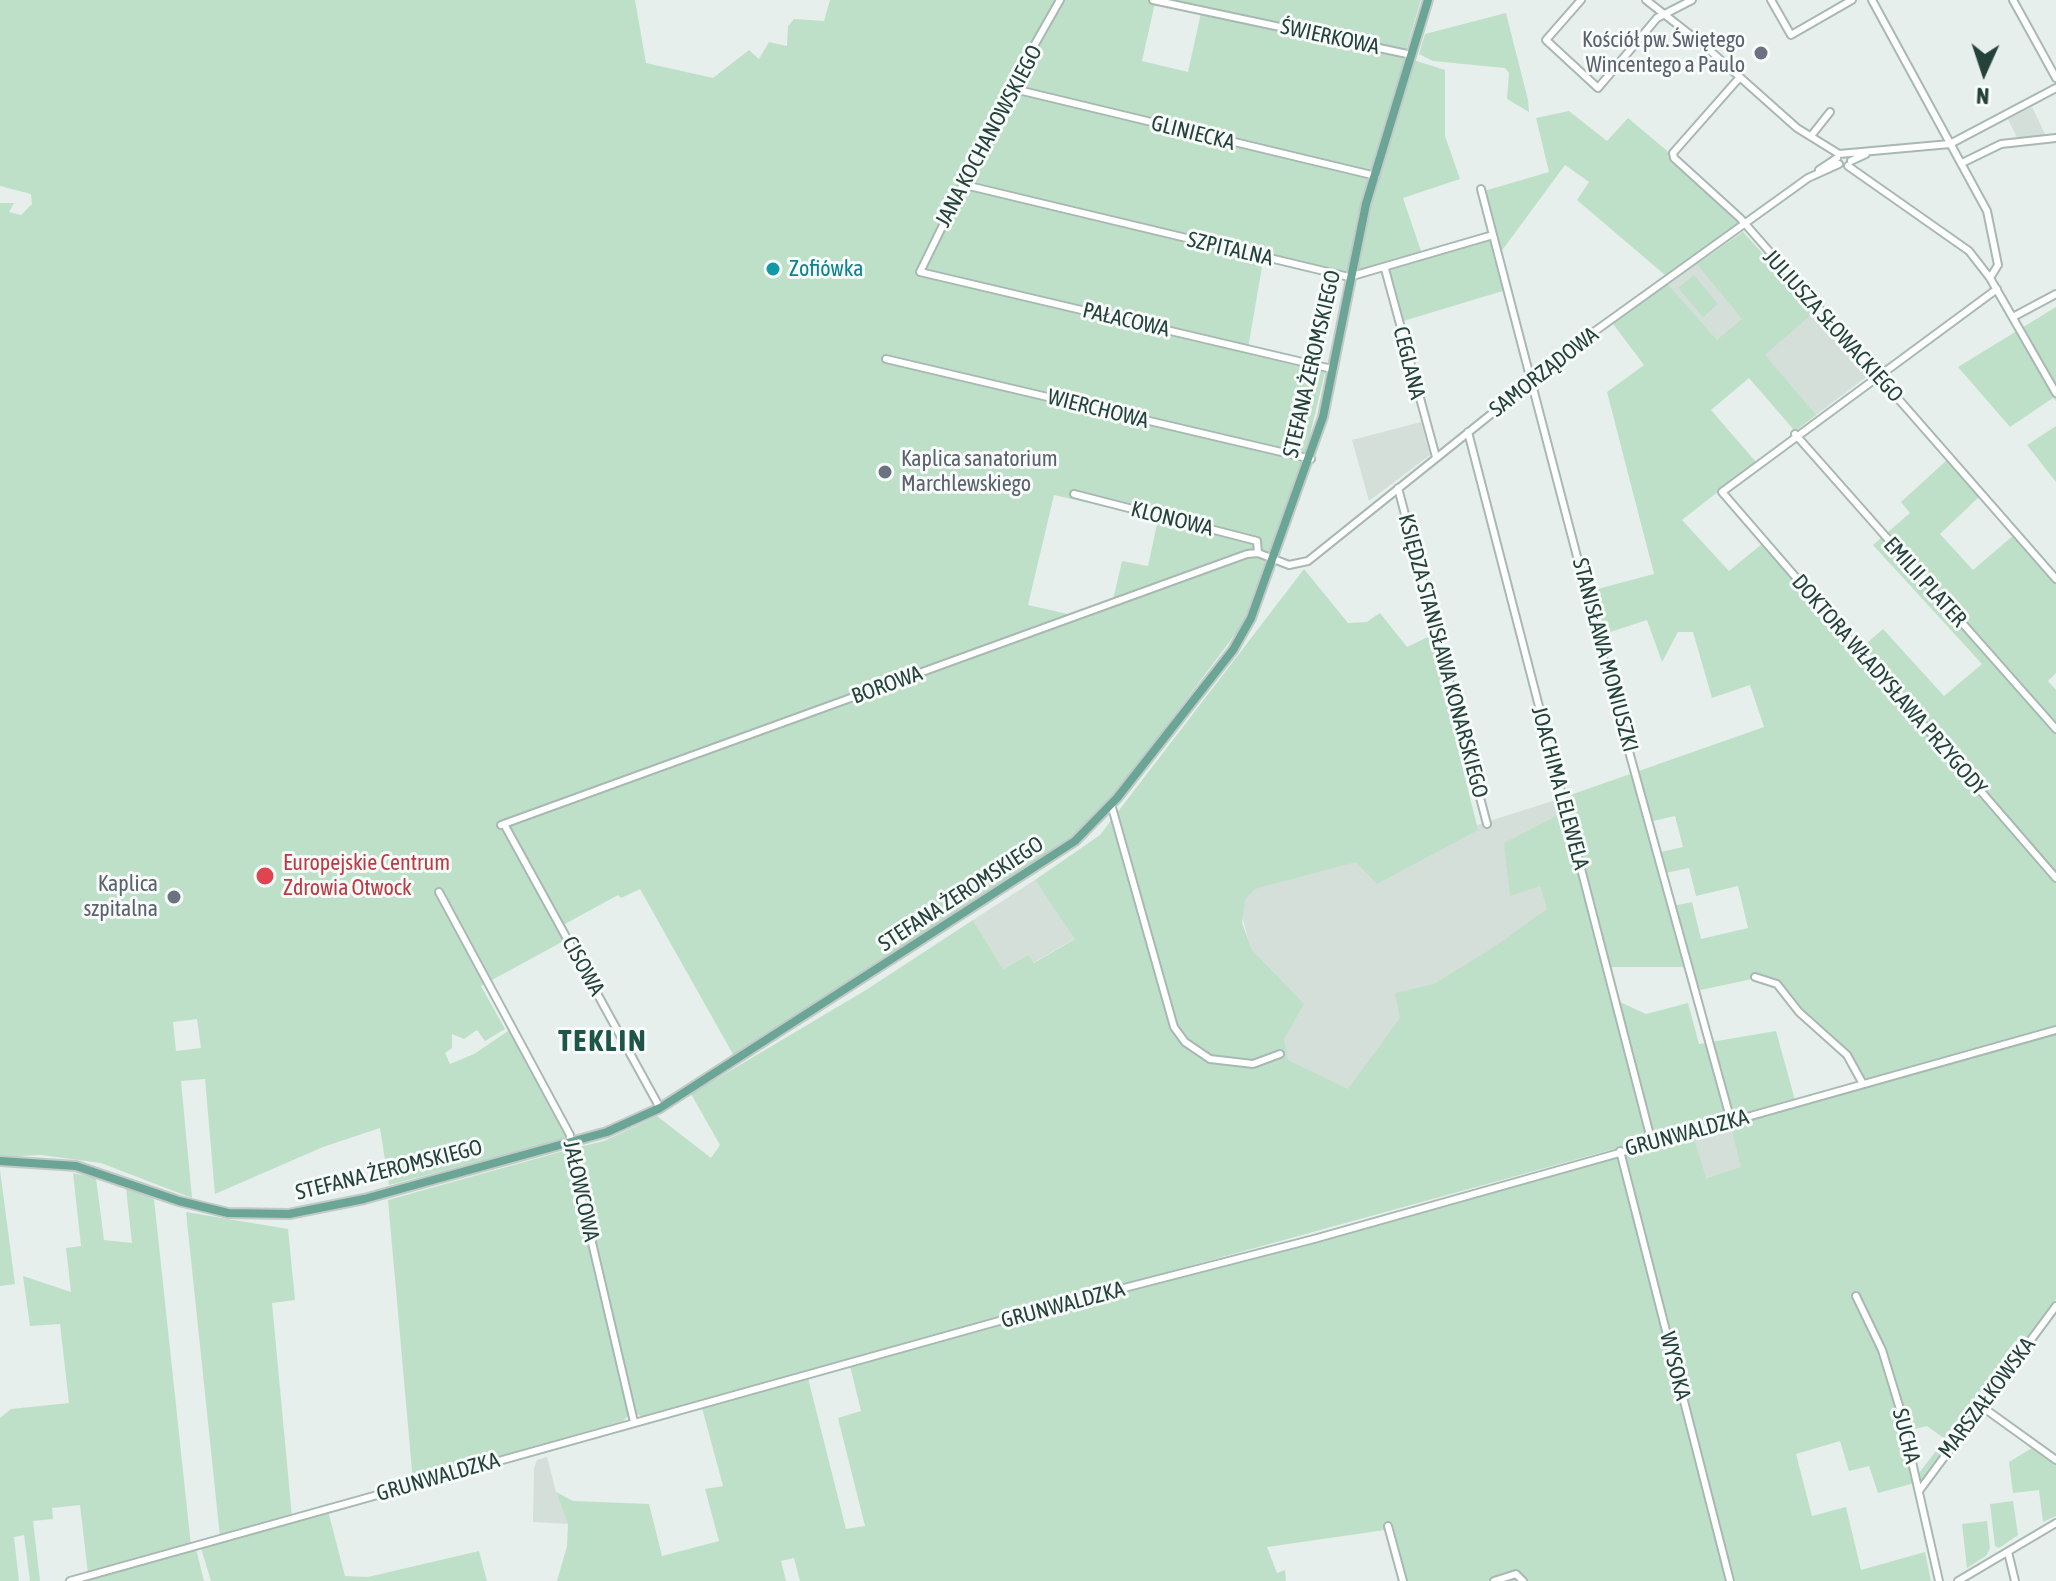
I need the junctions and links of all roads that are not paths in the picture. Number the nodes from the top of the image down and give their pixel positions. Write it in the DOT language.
graph roads {
  1 [pos="1060,0"];
  2 [pos="1153,0"];
  3 [pos="1428,0"];
  4 [pos="1581,0"];
  5 [pos="1646,0"];
  6 [pos="1692,0"];
  7 [pos="1771,0"];
  8 [pos="1852,0"];
  9 [pos="1872,0"];
  10 [pos="2013,0"];
  11 [pos="1666,15"];
  12 [pos="1412,55"];
  13 [pos="1740,77"];
  14 [pos="2056,78"];
  15 [pos="1010,88"];
  16 [pos="2056,88"];
  17 [pos="1830,112"];
  18 [pos="1811,136"];
  19 [pos="2056,138"];
  20 [pos="1950,144"];
  21 [pos="1839,159"];
  22 [pos="1849,160"];
  23 [pos="1962,163"];
  24 [pos="1376,176"];
  25 [pos="965,185"];
  26 [pos="1481,189"];
  27 [pos="1744,224"];
  28 [pos="1493,235"];
  29 [pos="1385,269"];
  30 [pos="920,272"];
  31 [pos="1349,277"];
  32 [pos="1990,278"];
  33 [pos="1997,289"];
  34 [pos="2056,294"];
  35 [pos="2013,317"];
  36 [pos="886,359"];
  37 [pos="1332,369"];
  38 [pos="1877,374"];
  39 [pos="1531,381"];
  40 [pos="2056,393"];
  41 [pos="1468,432"];
  42 [pos="1795,434"];
  43 [pos="1436,457"];
  44 [pos="1311,459"];
  45 [pos="1398,488"];
  46 [pos="1074,494"];
  47 [pos="1258,553"];
  48 [pos="1274,559"];
  49 [pos="2056,579"];
  50 [pos="2056,729"];
  51 [pos="1111,804"];
  52 [pos="1487,824"];
  53 [pos="503,825"];
  54 [pos="2056,878"];
  55 [pos="439,892"];
  56 [pos="1755,977"];
  57 [pos="2056,1030"];
  58 [pos="1280,1054"];
  59 [pos="1863,1084"];
  60 [pos="660,1108"];
  61 [pos="1731,1121"];
  62 [pos="571,1142"];
  63 [pos="1652,1143"];
  64 [pos="1620,1151"];
  65 [pos="0,1161"];
  66 [pos="1856,1296"];
  67 [pos="2056,1306"];
  68 [pos="1981,1406"];
  69 [pos="634,1422"];
  70 [pos="2056,1460"];
  71 [pos="1919,1491"];
  72 [pos="2056,1523"];
  73 [pos="1388,1526"];
  74 [pos="2008,1552"];
  75 [pos="70,1581"];
  76 [pos="1403,1581"];
  77 [pos="1494,1581"];
  78 [pos="1523,1581"];
  79 [pos="1730,1581"];
  80 [pos="1939,1581"];
  81 [pos="1958,1581"];
  82 [pos="2015,1581"];
  1 -- 15 [label="street, JANA KOCHANOWSKIEGO"];
  2 -- 12 [label="street, ŚWIERKOWA"];
  3 -- 12 [label="main road, STEFANA ŻEROMSKIEGO"];
  4 -- 11 [label="street"];
  5 -- 11 [label="street"];
  6 -- 11 [label="street"];
  7 -- 8 [label="street"];
  9 -- 20 [label="street"];
  10 -- 14 [label="street"];
  11 -- 13 [label="street"];
  12 -- 24 [label="main road, STEFANA ŻEROMSKIEGO"];
  13 -- 18 [label="street"];
  13 -- 27 [label="street, JULIUSZA SŁOWACKIEGO"];
  15 -- 24 [label="street, GLINIECKA"];
  15 -- 25 [label="street, JANA KOCHANOWSKIEGO"];
  16 -- 20 [label="street"];
  17 -- 18 [label="street"];
  18 -- 21 [label="street"];
  19 -- 23 [label="street"];
  20 -- 22 [label="street"];
  20 -- 23 [label="street"];
  21 -- 22 [label="street"];
  21 -- 22 [label="street"];
  21 -- 27 [label="street, SAMORZĄDOWA"];
  22 -- 32 [label="street"];
  23 -- 32 [label="street"];
  24 -- 31 [label="main road, STEFANA ŻEROMSKIEGO"];
  25 -- 30 [label="street, JANA KOCHANOWSKIEGO"];
  25 -- 31 [label="street, SZPITALNA"];
  26 -- 28 [label="street, STANISŁAWA MONIUSZKI"];
  27 -- 38 [label="street, JULIUSZA SŁOWACKIEGO"];
  27 -- 39 [label="street, SAMORZĄDOWA"];
  28 -- 29 [label="street, SZPITALNA"];
  28 -- 39 [label="street, STANISŁAWA MONIUSZKI"];
  29 -- 31 [label="street, SZPITALNA"];
  29 -- 43 [label="street, CEGLANA"];
  30 -- 37 [label="street, PAŁACOWA"];
  31 -- 37 [label="main road, STEFANA ŻEROMSKIEGO"];
  32 -- 33 [label="street"];
  33 -- 35 [label="street"];
  33 -- 38 [label="street"];
  34 -- 35 [label="street"];
  35 -- 40 [label="street"];
  36 -- 44 [label="street, WIERCHOWA"];
  37 -- 44 [label="main road, STEFANA ŻEROMSKIEGO"];
  38 -- 42 [label="street"];
  38 -- 49 [label="street, JULIUSZA SŁOWACKIEGO"];
  39 -- 41 [label="street, SAMORZĄDOWA"];
  39 -- 61 [label="street, STANISŁAWA MONIUSZKI"];
  41 -- 43 [label="street, SAMORZĄDOWA"];
  41 -- 63 [label="street, JOACHIMA LELEWELA"];
  42 -- 50 [label="street, EMILII PLATER"];
  42 -- 54 [label="street, DOKTORA WŁADYSŁAWA PRZYGODY"];
  43 -- 45 [label="street, SAMORZĄDOWA"];
  44 -- 48 [label="main road, STEFANA ŻEROMSKIEGO"];
  45 -- 48 [label="street, SAMORZĄDOWA"];
  45 -- 52 [label="street, KSIĘDZA STANISŁAWA KONARSKIEGO"];
  46 -- 47 [label="street, KLONOWA"];
  47 -- 48 [label="street"];
  47 -- 53 [label="street, BOROWA"];
  48 -- 51 [label="main road, STEFANA ŻEROMSKIEGO"];
  51 -- 58 [label="street"];
  51 -- 60 [label="main road, STEFANA ŻEROMSKIEGO"];
  53 -- 60 [label="street, CISOWA"];
  55 -- 62 [label="street, JAŁOWCOWA"];
  56 -- 59 [label="street"];
  57 -- 59 [label="street, GRUNWALDZKA"];
  59 -- 61 [label="street, GRUNWALDZKA"];
  60 -- 62 [label="main road, STEFANA ŻEROMSKIEGO"];
  61 -- 63 [label="street, GRUNWALDZKA"];
  62 -- 65 [label="main road, STEFANA ŻEROMSKIEGO"];
  62 -- 69 [label="street, JAŁOWCOWA"];
  63 -- 64 [label="street, GRUNWALDZKA"];
  64 -- 69 [label="street, GRUNWALDZKA"];
  64 -- 79 [label="street, WYSOKA"];
  66 -- 71 [label="street, SUCHA"];
  67 -- 68 [label="street, MARSZAŁKOWSKA"];
  68 -- 70 [label="street"];
  68 -- 71 [label="street, MARSZAŁKOWSKA"];
  69 -- 75 [label="street, GRUNWALDZKA"];
  71 -- 80 [label="street, SUCHA"];
  72 -- 74 [label="street"];
  73 -- 76 [label="street"];
  74 -- 81 [label="street"];
  74 -- 82 [label="street"];
  77 -- 78 [label="street"];
}
